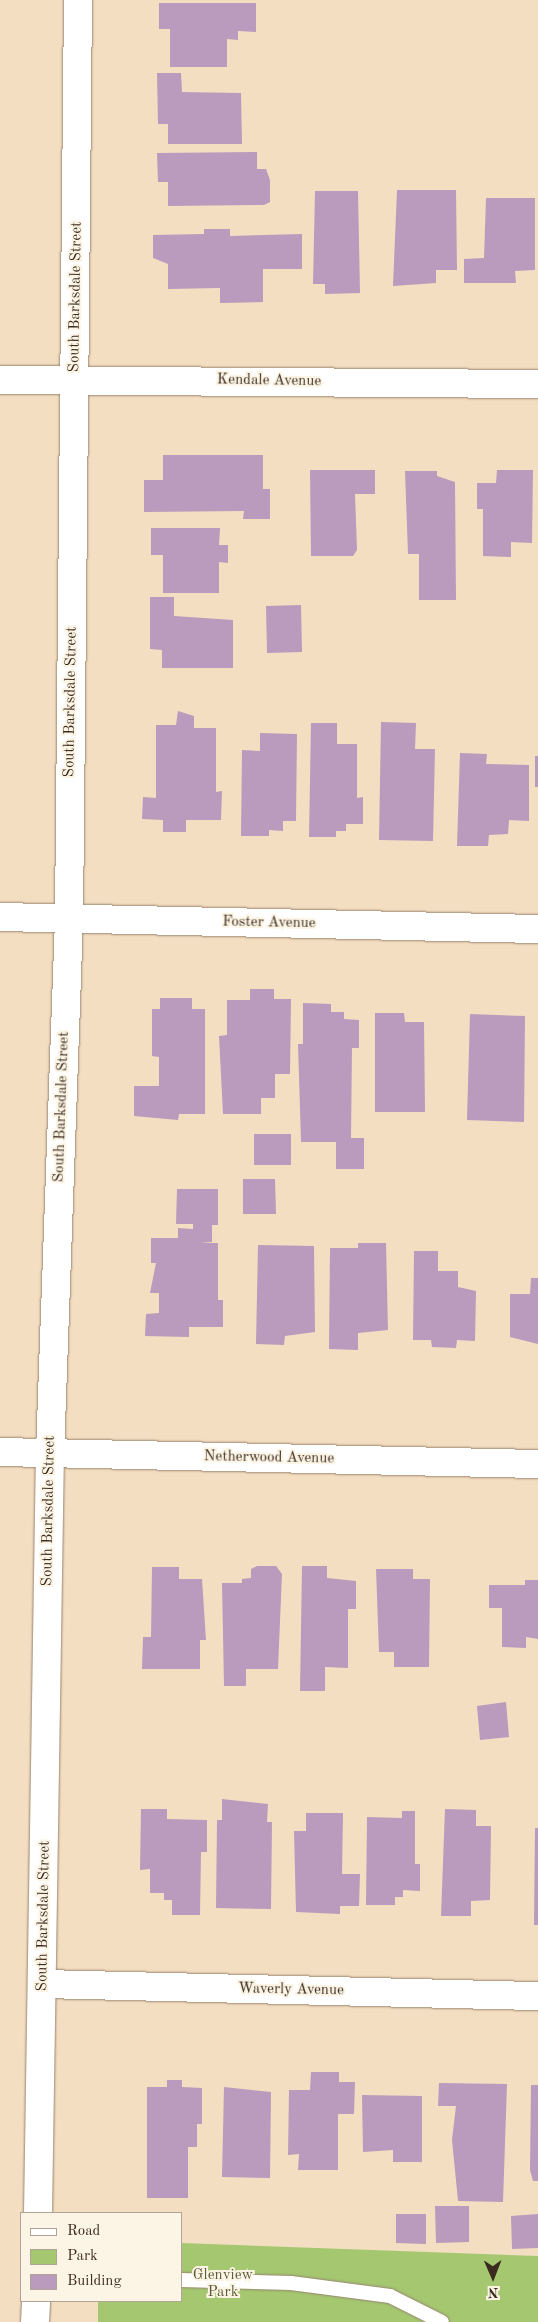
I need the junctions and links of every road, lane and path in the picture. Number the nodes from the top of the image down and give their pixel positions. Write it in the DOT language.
graph roads {
  1 [pos="78,0"];
  2 [pos="75,379"];
  3 [pos="0,380"];
  4 [pos="538,384"];
  5 [pos="0,917"];
  6 [pos="69,919"];
  7 [pos="538,929"];
  8 [pos="0,1452"];
  9 [pos="50,1453"];
  10 [pos="538,1464"];
  11 [pos="43,1984"];
  12 [pos="538,1996"];
  13 [pos="38,2212"];
  14 [pos="182,2280"];
  15 [pos="36,2302"];
  16 [pos="36,2322"];
  17 [pos="442,2322"];
  1 -- 2 [label="street, South Barksdale Street"];
  2 -- 3 [label="street, Kendale Avenue"];
  2 -- 4 [label="street, Kendale Avenue"];
  2 -- 6 [label="street, South Barksdale Street"];
  5 -- 6 [label="street, Foster Avenue"];
  6 -- 7 [label="street, Foster Avenue"];
  6 -- 9 [label="street, South Barksdale Street"];
  8 -- 9 [label="street, Netherwood Avenue"];
  9 -- 10 [label="street, Netherwood Avenue"];
  9 -- 11 [label="street, South Barksdale Street"];
  11 -- 12 [label="street, Waverly Avenue"];
  11 -- 13 [label="street, South Barksdale Street"];
  14 -- 17 [label="lane"];
  15 -- 16 [label="street"];
}
